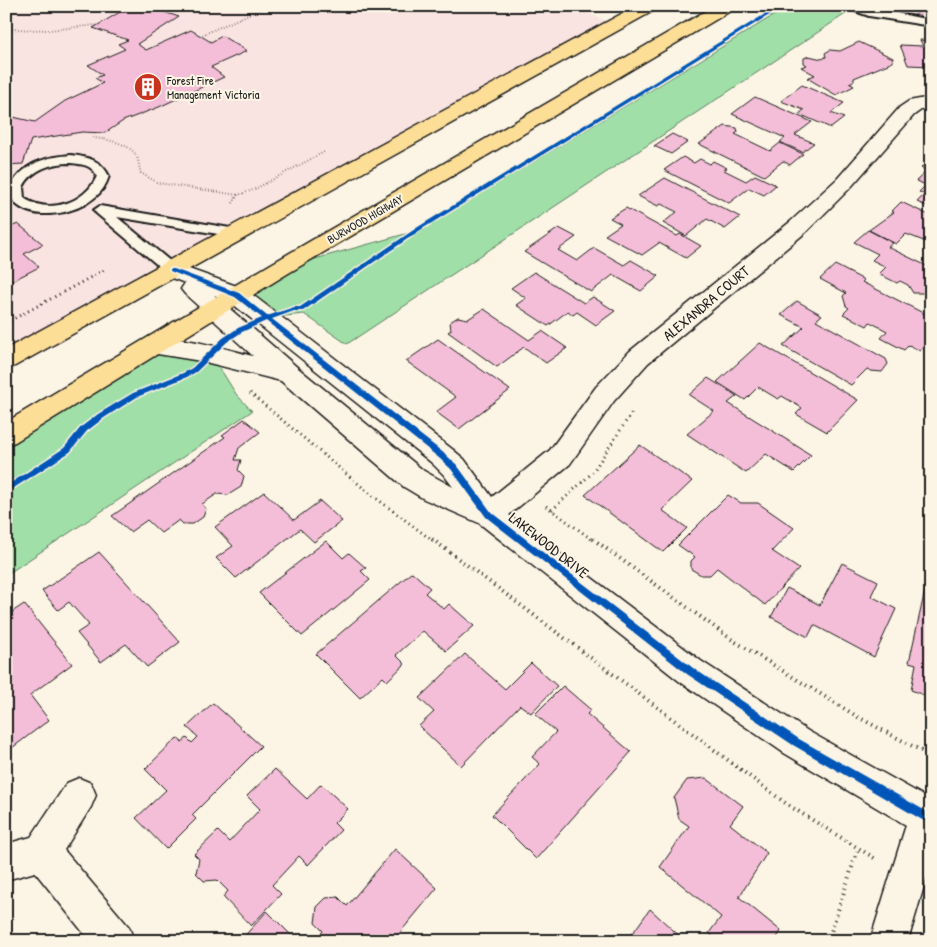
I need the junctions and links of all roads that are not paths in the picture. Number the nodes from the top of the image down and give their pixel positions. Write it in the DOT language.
graph roads {
  1 [pos="648,6"];
  2 [pos="726,6"];
  3 [pos="846,6"];
  4 [pos="931,23"];
  5 [pos="931,103"];
  6 [pos="12,182"];
  7 [pos="86,199"];
  8 [pos="100,210"];
  9 [pos="236,233"];
  10 [pos="172,270"];
  11 [pos="237,295"];
  12 [pos="215,309"];
  13 [pos="154,346"];
  14 [pos="6,360"];
  15 [pos="289,374"];
  16 [pos="6,435"];
  17 [pos="489,515"];
  18 [pos="79,795"];
  19 [pos="928,818"];
  20 [pos="42,852"];
  21 [pos="6,862"];
  22 [pos="115,941"];
  23 [pos="889,941"];
  1 -- 9 [label="highway"];
  2 -- 11 [label="highway, BURWOOD HIGHWAY"];
  3 -- 4 [label="lane"];
  5 -- 17 [label="street, ALEXANDRA COURT"];
  6 -- 7 [label="lane"];
  6 -- 7 [label="lane"];
  7 -- 8 [label="lane"];
  8 -- 9 [label="lane"];
  8 -- 10 [label="lane"];
  9 -- 10 [label="highway"];
  10 -- 11 [label="street, LAKEWOOD DRIVE"];
  10 -- 12 [label="street, LAKEWOOD DRIVE"];
  10 -- 14 [label="highway"];
  11 -- 12 [label="highway, BURWOOD HIGHWAY"];
  11 -- 17 [label="street, LAKEWOOD DRIVE"];
  12 -- 13 [label="highway, BURWOOD HIGHWAY"];
  12 -- 15 [label="street, LAKEWOOD DRIVE"];
  13 -- 15 [label="street, LAKEWOOD DRIVE"];
  13 -- 16 [label="highway, BURWOOD HIGHWAY"];
  15 -- 17 [label="street, LAKEWOOD DRIVE"];
  17 -- 19 [label="street, LAKEWOOD DRIVE"];
  18 -- 20 [label="street"];
  19 -- 23 [label="street"];
  20 -- 21 [label="street"];
  20 -- 22 [label="street"];
}
